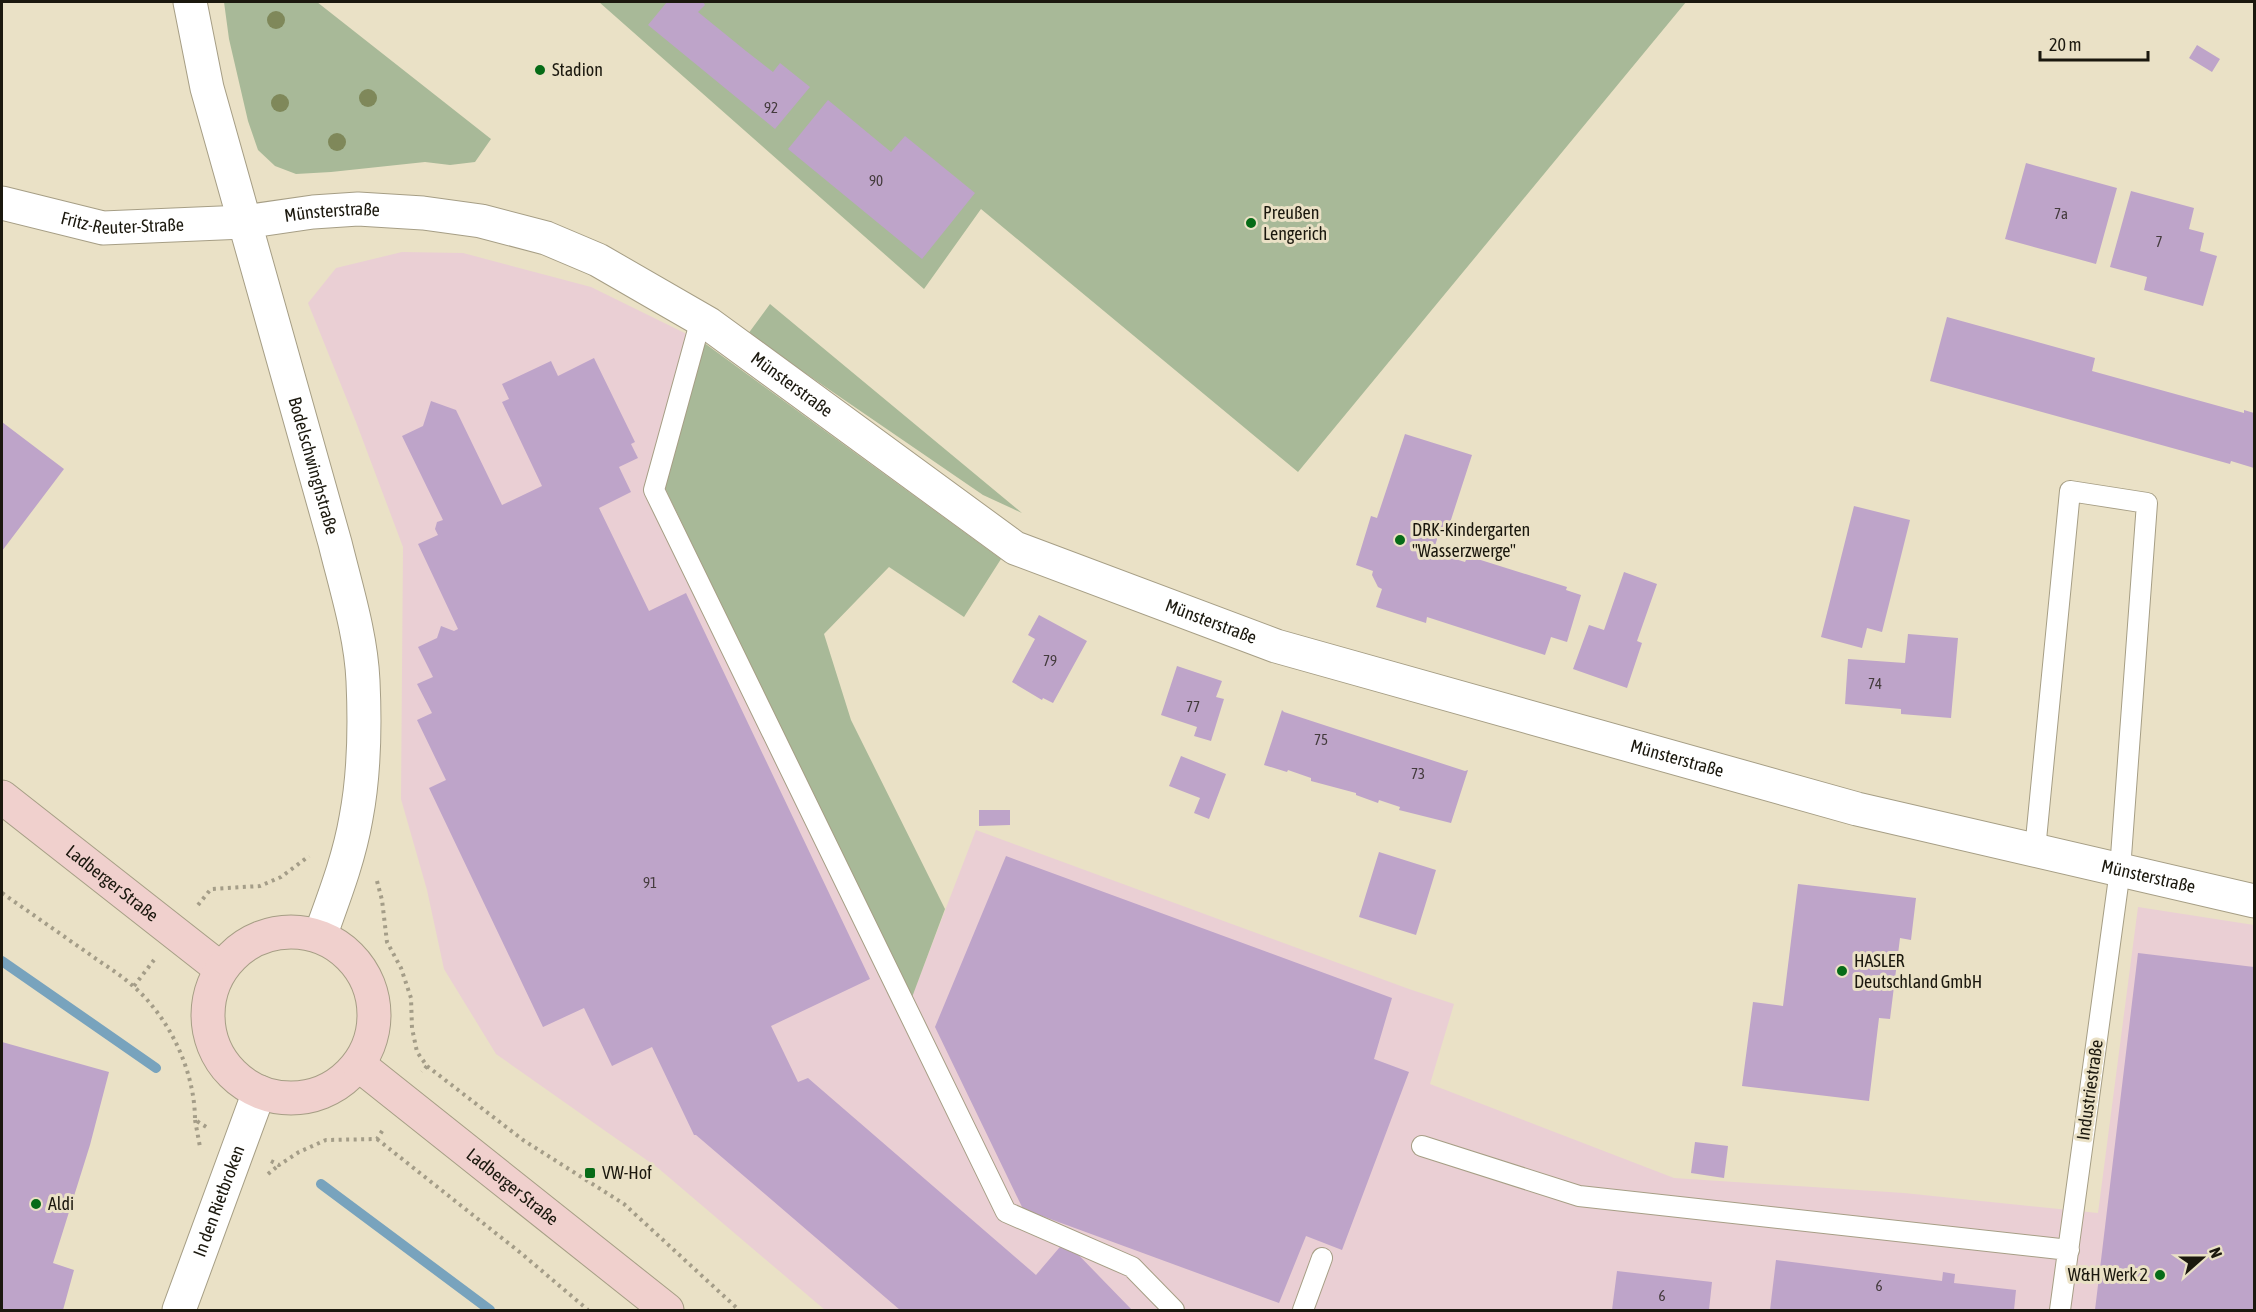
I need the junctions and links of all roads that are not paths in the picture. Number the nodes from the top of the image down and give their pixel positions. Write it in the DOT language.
graph roads {
  1 [pos="190,2"];
  2 [pos="2,203"];
  3 [pos="244,222"];
  4 [pos="701,319"];
  5 [pos="2,797"];
  6 [pos="2035,850"];
  7 [pos="2120,870"];
  8 [pos="2254,901"];
  9 [pos="320,936"];
  10 [pos="221,969"];
  11 [pos="359,1065"];
  12 [pos="259,1092"];
  13 [pos="1422,1146"];
  14 [pos="2069,1250"];
  15 [pos="1322,1257"];
  16 [pos="179,1311"];
  17 [pos="667,1311"];
  18 [pos="1174,1311"];
  19 [pos="1304,1311"];
  20 [pos="2061,1311"];
  1 -- 3 [label="street, Bodelschwinghstraße"];
  2 -- 3 [label="street, Fritz-Reuter-Straße"];
  3 -- 4 [label="street, Münsterstraße"];
  3 -- 9 [label="street, Bodelschwinghstraße"];
  4 -- 6 [label="street, Münsterstraße"];
  4 -- 18 [label="lane"];
  5 -- 10 [label="main road, Ladberger Straße"];
  6 -- 7 [label="street, Münsterstraße"];
  6 -- 7 [label="lane, Industriestraße"];
  7 -- 8 [label="street, Münsterstraße"];
  7 -- 14 [label="lane, Industriestraße"];
  9 -- 10 [label="main road"];
  9 -- 11 [label="main road"];
  10 -- 12 [label="main road"];
  11 -- 12 [label="main road"];
  11 -- 17 [label="main road, Ladberger Straße"];
  12 -- 16 [label="street, In den Rietbroken"];
  13 -- 14 [label="lane"];
  14 -- 20 [label="lane, Industriestraße"];
  15 -- 19 [label="lane"];
}
